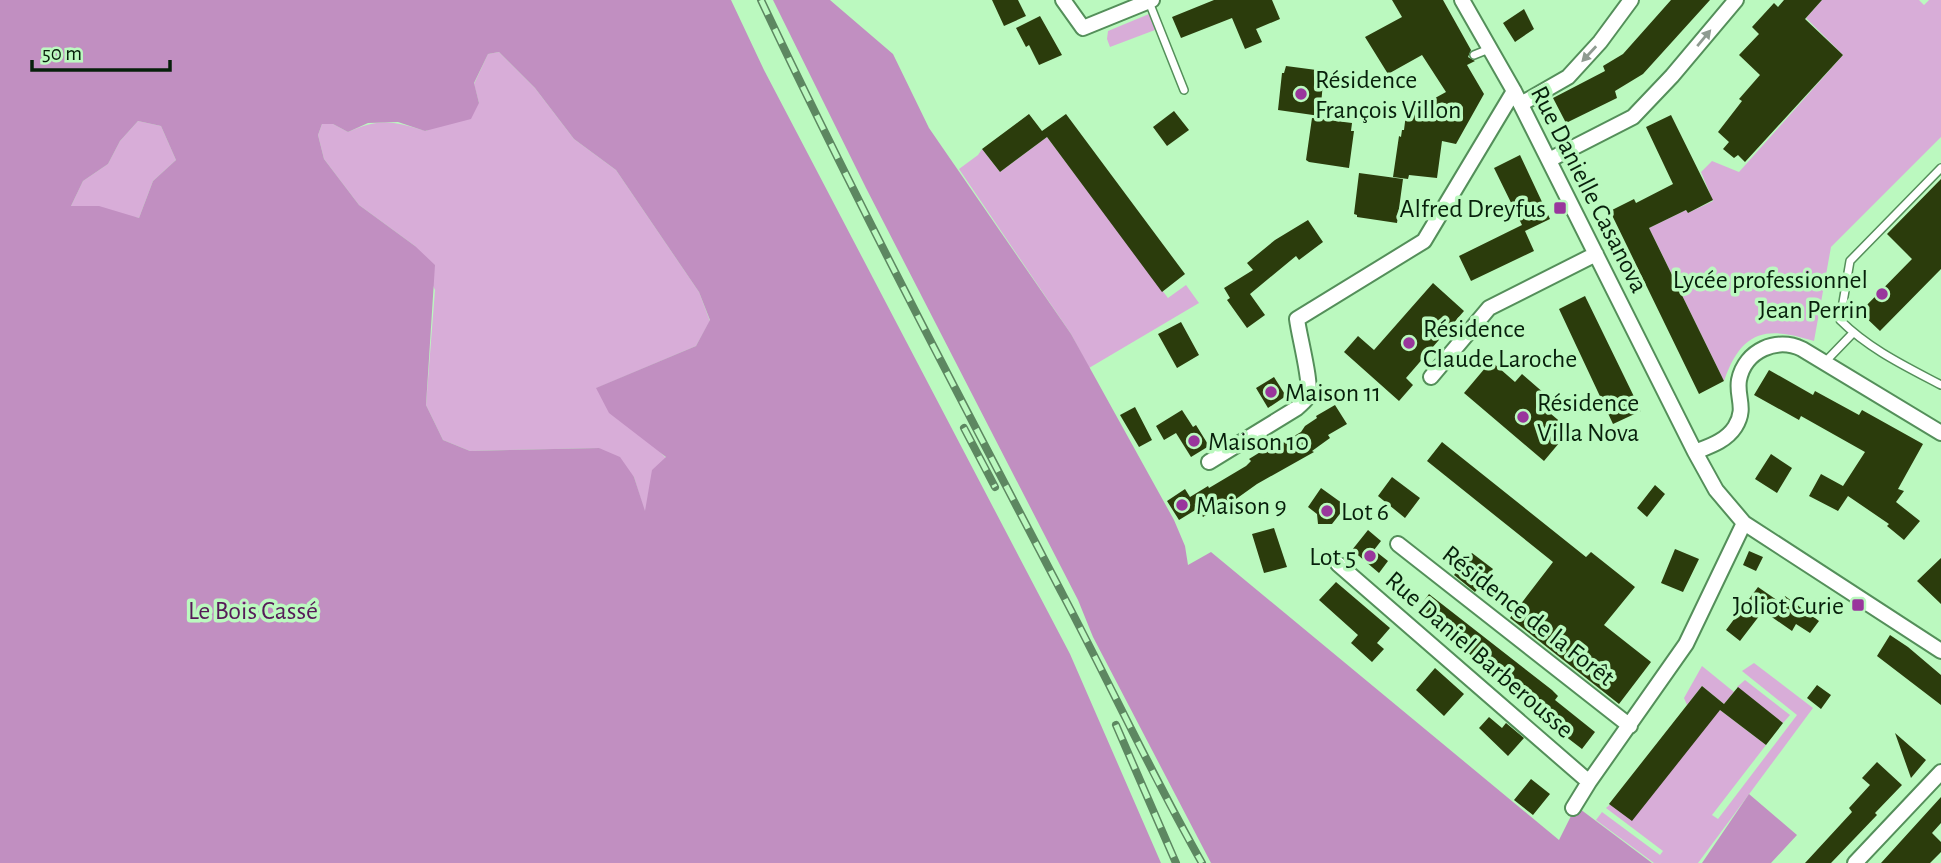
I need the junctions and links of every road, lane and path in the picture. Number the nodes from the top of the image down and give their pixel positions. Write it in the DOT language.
graph roads {
  1 [pos="1063,0"];
  2 [pos="1150,0"];
  3 [pos="1462,0"];
  4 [pos="1631,0"];
  5 [pos="1736,0"];
  6 [pos="1489,49"];
  7 [pos="1474,55"];
  8 [pos="1184,90"];
  9 [pos="1518,98"];
  10 [pos="1549,160"];
  11 [pos="1941,168"];
  12 [pos="1596,254"];
  13 [pos="1853,333"];
  14 [pos="1825,363"];
  15 [pos="1431,377"];
  16 [pos="1941,385"];
  17 [pos="1941,433"];
  18 [pos="1695,452"];
  19 [pos="1209,462"];
  20 [pos="1744,523"];
  21 [pos="1398,544"];
  22 [pos="1338,564"];
  23 [pos="1941,651"];
  24 [pos="1630,726"];
  25 [pos="1941,772"];
  26 [pos="1589,782"];
  27 [pos="1573,808"];
  28 [pos="1855,863"];
  1 -- 2 [label="street"];
  2 -- 8 [label="lane"];
  3 -- 6 [label="street, Rue Danielle Casanova"];
  4 -- 9 [label="street, one-way"];
  10 -- 5 [label="street, one-way"];
  6 -- 7 [label="lane"];
  6 -- 9 [label="street, Rue Danielle Casanova"];
  9 -- 10 [label="street, Rue Danielle Casanova"];
  9 -- 19 [label="street"];
  10 -- 12 [label="street, Rue Danielle Casanova"];
  11 -- 13 [label="lane"];
  12 -- 15 [label="street"];
  12 -- 18 [label="street, Rue Danielle Casanova"];
  13 -- 14 [label="lane"];
  13 -- 16 [label="lane"];
  14 -- 17 [label="street"];
  14 -- 18 [label="street"];
  18 -- 20 [label="street, Rue Danielle Casanova"];
  20 -- 23 [label="street, Rue Danielle Casanova"];
  20 -- 24 [label="street"];
  21 -- 24 [label="street, Résidence de la Forêt"];
  22 -- 26 [label="street, Rue Daniel Barberousse"];
  24 -- 26 [label="street"];
  25 -- 28 [label="street"];
  26 -- 27 [label="street"];
}
